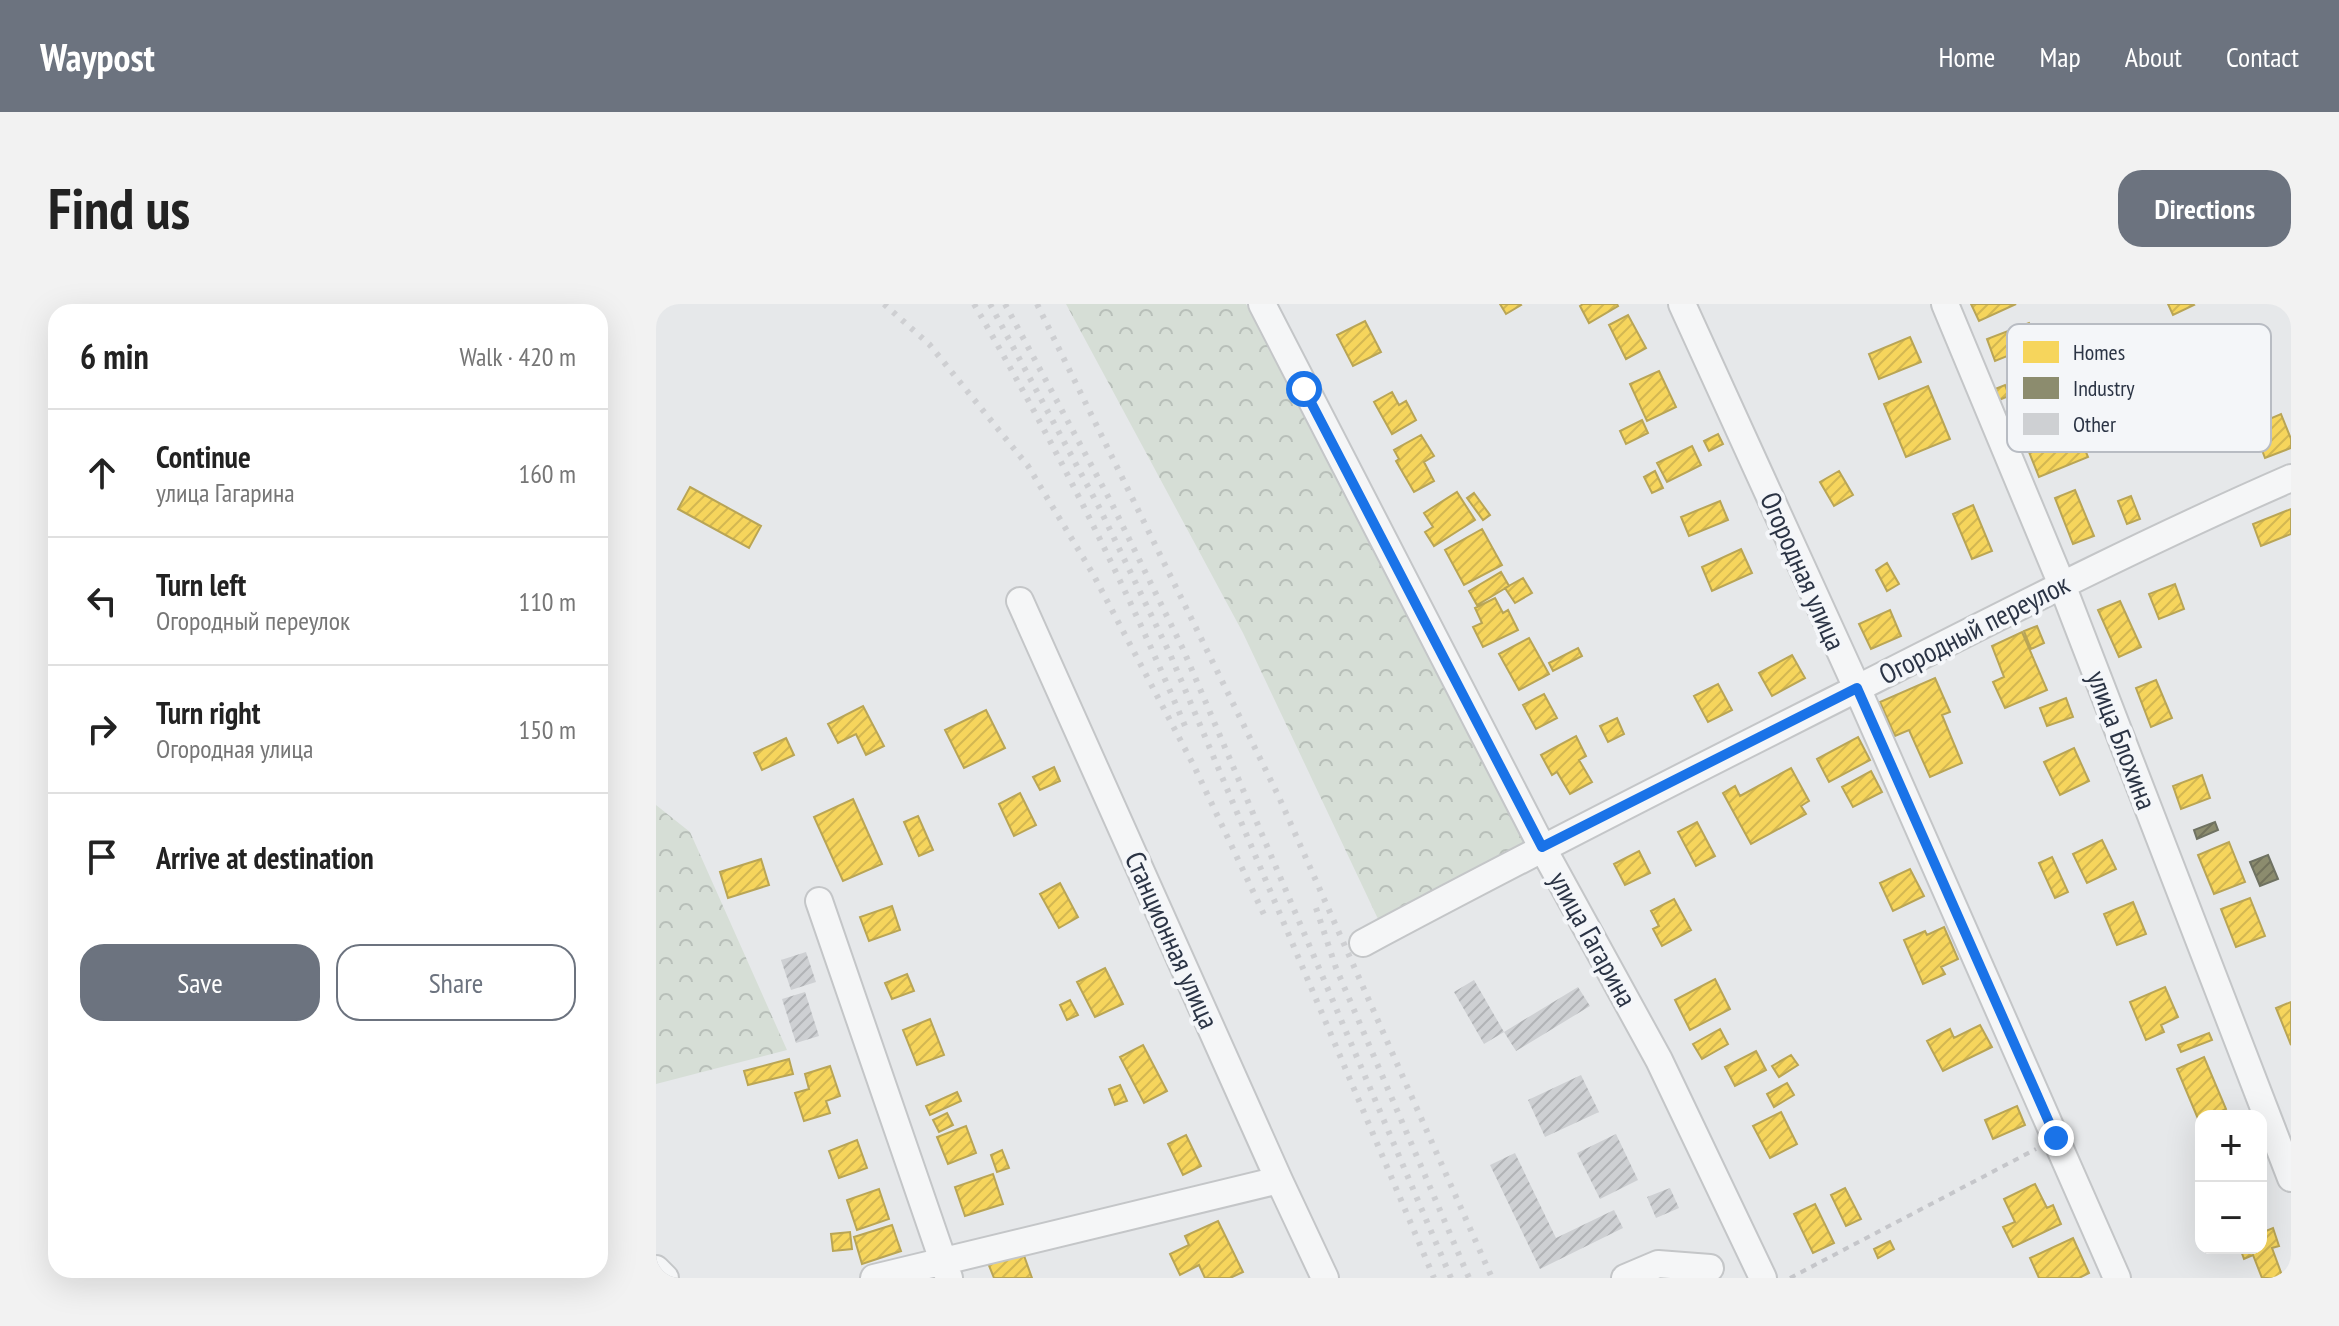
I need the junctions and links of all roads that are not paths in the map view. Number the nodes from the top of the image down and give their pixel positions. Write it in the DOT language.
graph roads {
  1 [pos="1262,304"];
  2 [pos="1682,304"];
  3 [pos="1945,304"];
  4 [pos="2291,478"];
  5 [pos="2062,585"];
  6 [pos="1020,601"];
  7 [pos="1857,688"];
  8 [pos="1542,847"];
  9 [pos="819,901"];
  10 [pos="1363,943"];
  11 [pos="2291,1178"];
  12 [pos="1279,1180"];
  13 [pos="1744,1237"];
  14 [pos="656,1269"];
  15 [pos="946,1269"];
  16 [pos="1704,1273"];
  17 [pos="665,1278"];
  18 [pos="874,1278"];
  19 [pos="1325,1278"];
  20 [pos="1625,1278"];
  21 [pos="1763,1278"];
  22 [pos="2117,1278"];
  1 -- 8 [label="street, улица Гагарина"];
  2 -- 7 [label="street, Огородная улица"];
  3 -- 5 [label="street, улица Блохина"];
  4 -- 5 [label="street, Огородный переулок"];
  5 -- 7 [label="street, Огородный переулок"];
  5 -- 11 [label="street, улица Блохина"];
  6 -- 12 [label="street, Станционная улица"];
  7 -- 8 [label="street, Огородный переулок"];
  7 -- 22 [label="street, Огородная улица"];
  8 -- 10 [label="street, Огородный переулок"];
  8 -- 13 [label="street, улица Гагарина"];
  9 -- 15 [label="street"];
  12 -- 15 [label="street"];
  12 -- 19 [label="street, Станционная улица"];
  13 -- 16 [label="street"];
  13 -- 21 [label="street, улица Гагарина"];
  14 -- 17 [label="street"];
  15 -- 18 [label="street"];
  16 -- 20 [label="street"];
}
